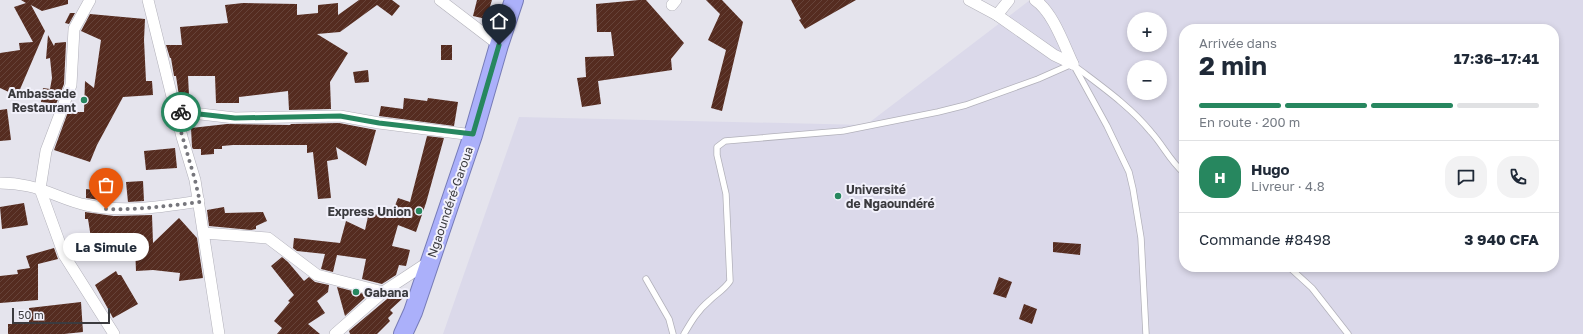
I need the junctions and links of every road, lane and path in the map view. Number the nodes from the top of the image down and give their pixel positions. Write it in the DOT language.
graph roads {
  1 [pos="90,0"];
  2 [pos="148,0"];
  3 [pos="440,0"];
  4 [pos="514,0"];
  5 [pos="969,0"];
  6 [pos="1009,0"];
  7 [pos="1035,0"];
  8 [pos="997,15"];
  9 [pos="499,45"];
  10 [pos="1073,64"];
  11 [pos="175,111"];
  12 [pos="473,134"];
  13 [pos="1179,169"];
  14 [pos="0,183"];
  15 [pos="40,189"];
  16 [pos="200,202"];
  17 [pos="204,233"];
  18 [pos="430,261"];
  19 [pos="1294,272"];
  20 [pos="646,279"];
  21 [pos="383,292"];
  22 [pos="413,312"];
  23 [pos="114,334"];
  24 [pos="219,334"];
  25 [pos="335,334"];
  26 [pos="394,334"];
  27 [pos="403,334"];
  28 [pos="415,334"];
  29 [pos="673,334"];
  30 [pos="684,334"];
  31 [pos="1146,334"];
  32 [pos="1348,334"];
  1 -- 15 [label="street"];
  2 -- 11 [label="street"];
  3 -- 9 [label="street"];
  4 -- 9 [label="highway, Ngaoundéré-Garoua"];
  5 -- 8 [label="street"];
  6 -- 8 [label="street"];
  7 -- 10 [label="street"];
  8 -- 10 [label="street"];
  9 -- 12 [label="highway, Ngaoundéré-Garoua"];
  10 -- 13 [label="lane"];
  10 -- 30 [label="lane"];
  10 -- 31 [label="lane"];
  11 -- 12 [label="street"];
  11 -- 16 [label="street"];
  12 -- 18 [label="highway, Ngaoundéré-Garoua"];
  14 -- 15 [label="street"];
  15 -- 16 [label="street"];
  15 -- 23 [label="street"];
  16 -- 17 [label="street"];
  17 -- 21 [label="street"];
  17 -- 24 [label="street"];
  18 -- 21 [label="street"];
  18 -- 22 [label="highway, Ngaoundéré-Garoua"];
  19 -- 32 [label="lane"];
  20 -- 29 [label="lane"];
  21 -- 25 [label="street"];
  22 -- 26 [label="highway"];
  22 -- 27 [label="highway, Ngaoundéré-Garoua"];
  22 -- 28 [label="highway"];
}
